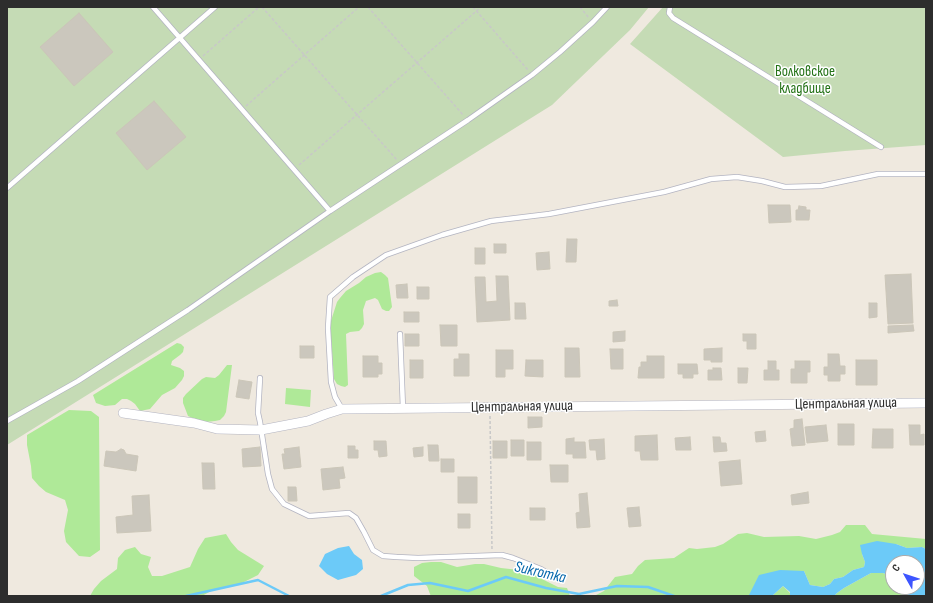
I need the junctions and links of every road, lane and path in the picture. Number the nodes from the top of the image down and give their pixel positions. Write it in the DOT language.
graph roads {
  1 [pos="153,7"];
  2 [pos="215,7"];
  3 [pos="261,7"];
  4 [pos="359,7"];
  5 [pos="368,7"];
  6 [pos="473,7"];
  7 [pos="480,7"];
  8 [pos="580,7"];
  9 [pos="607,7"];
  10 [pos="670,7"];
  11 [pos="476,11"];
  12 [pos="593,22"];
  13 [pos="179,38"];
  14 [pos="304,55"];
  15 [pos="199,60"];
  16 [pos="417,63"];
  17 [pos="532,75"];
  18 [pos="242,109"];
  19 [pos="356,115"];
  20 [pos="468,120"];
  21 [pos="881,147"];
  22 [pos="400,164"];
  23 [pos="294,169"];
  24 [pos="926,174"];
  25 [pos="7,188"];
  26 [pos="330,211"];
  27 [pos="400,334"];
  28 [pos="260,378"];
  29 [pos="926,403"];
  30 [pos="403,408"];
  31 [pos="490,408"];
  32 [pos="342,409"];
  33 [pos="123,413"];
  34 [pos="7,421"];
  35 [pos="261,430"];
  36 [pos="492,556"];
  37 [pos="559,580"];
  1 -- 13 [label="lane"];
  2 -- 13 [label="lane"];
  3 -- 14 [label="path"];
  3 -- 15 [label="path"];
  4 -- 14 [label="path"];
  5 -- 16 [label="path"];
  6 -- 11 [label="path"];
  7 -- 11 [label="path"];
  8 -- 12 [label="path"];
  9 -- 12 [label="lane"];
  10 -- 21 [label="lane"];
  11 -- 16 [label="path"];
  11 -- 17 [label="path"];
  12 -- 17 [label="lane"];
  13 -- 15 [label="lane"];
  13 -- 25 [label="lane"];
  14 -- 18 [label="path"];
  14 -- 19 [label="path"];
  15 -- 18 [label="lane"];
  16 -- 19 [label="path"];
  16 -- 20 [label="path"];
  17 -- 20 [label="lane"];
  18 -- 23 [label="lane"];
  19 -- 22 [label="path"];
  19 -- 23 [label="path"];
  20 -- 22 [label="lane"];
  22 -- 26 [label="lane"];
  23 -- 26 [label="lane"];
  24 -- 32 [label="lane"];
  26 -- 34 [label="lane"];
  27 -- 30 [label="lane"];
  28 -- 35 [label="lane"];
  29 -- 31 [label="street, Центральная улица"];
  30 -- 31 [label="street, Центральная улица"];
  30 -- 32 [label="street, Центральная улица"];
  31 -- 36 [label="path"];
  32 -- 35 [label="street, Центральная улица"];
  33 -- 35 [label="street, Центральная улица"];
  35 -- 36 [label="lane"];
  36 -- 37 [label="lane"];
}
